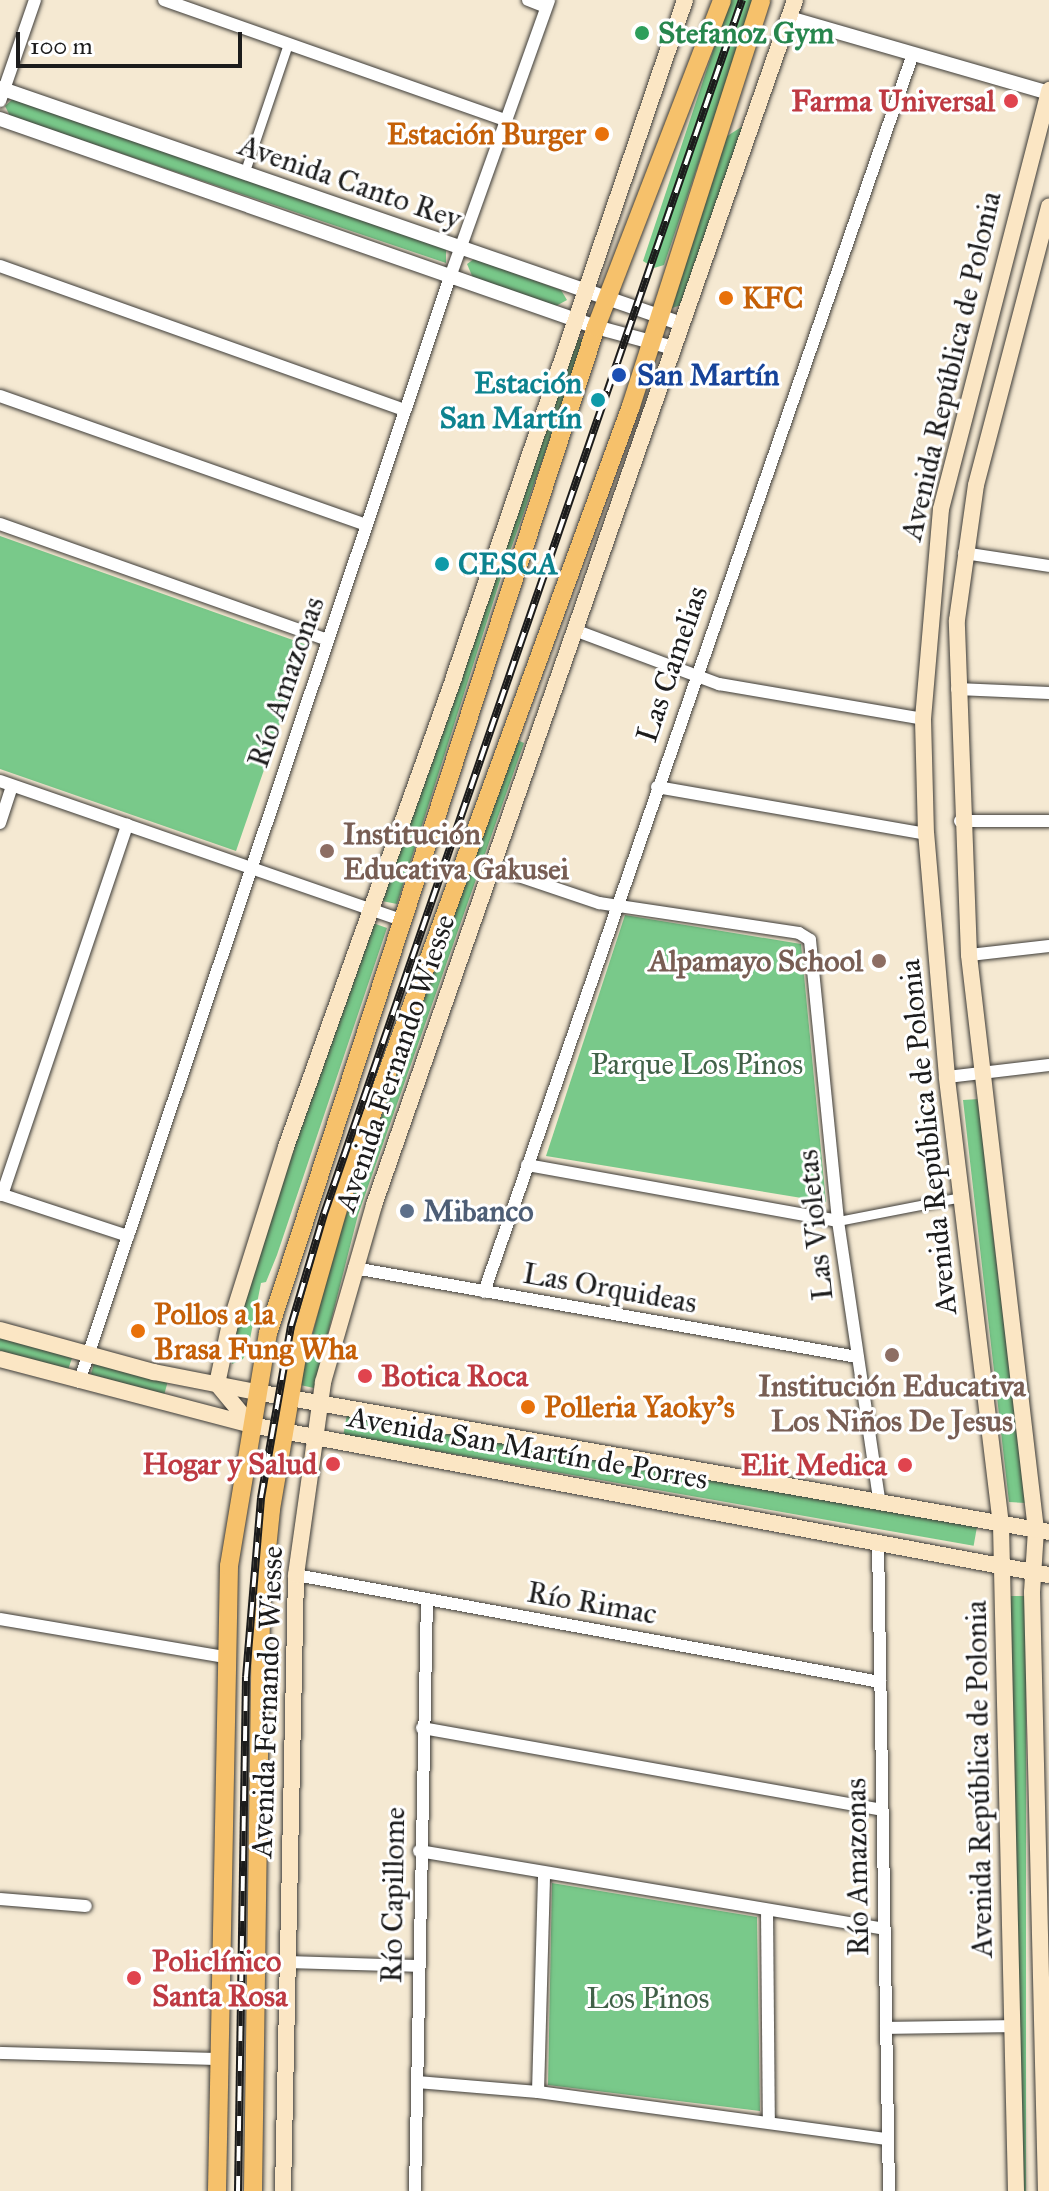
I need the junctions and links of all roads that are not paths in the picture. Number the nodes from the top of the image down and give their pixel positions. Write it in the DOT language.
graph roads {
  1 [pos="35,0"];
  2 [pos="164,0"];
  3 [pos="528,0"];
  4 [pos="685,0"];
  5 [pos="722,0"];
  6 [pos="761,0"];
  7 [pos="795,0"];
  8 [pos="548,3"];
  9 [pos="789,18"];
  10 [pos="288,44"];
  11 [pos="913,54"];
  12 [pos="1,93"];
  13 [pos="1049,93"];
  14 [pos="0,119"];
  15 [pos="505,120"];
  16 [pos="247,165"];
  17 [pos="1049,206"];
  18 [pos="460,248"];
  19 [pos="0,266"];
  20 [pos="450,277"];
  21 [pos="586,290"];
  22 [pos="609,296"];
  23 [pos="659,315"];
  24 [pos="576,319"];
  25 [pos="682,324"];
  26 [pos="596,327"];
  27 [pos="651,341"];
  28 [pos="674,348"];
  29 [pos="0,396"];
  30 [pos="405,410"];
  31 [pos="0,524"];
  32 [pos="366,525"];
  33 [pos="964,553"];
  34 [pos="1049,566"];
  35 [pos="577,631"];
  36 [pos="328,640"];
  37 [pos="694,675"];
  38 [pos="957,689"];
  39 [pos="1049,693"];
  40 [pos="923,719"];
  41 [pos="6,783"];
  42 [pos="657,787"];
  43 [pos="960,821"];
  44 [pos="1049,821"];
  45 [pos="0,823"];
  46 [pos="127,825"];
  47 [pos="926,834"];
  48 [pos="492,867"];
  49 [pos="251,868"];
  50 [pos="617,904"];
  51 [pos="371,910"];
  52 [pos="402,920"];
  53 [pos="1049,946"];
  54 [pos="969,955"];
  55 [pos="1049,1065"];
  56 [pos="980,1071"];
  57 [pos="947,1077"];
  58 [pos="527,1165"];
  59 [pos="1,1194"];
  60 [pos="961,1197"];
  61 [pos="838,1221"];
  62 [pos="128,1236"];
  63 [pos="354,1268"];
  64 [pos="484,1292"];
  65 [pos="0,1330"];
  66 [pos="88,1354"];
  67 [pos="857,1357"];
  68 [pos="0,1359"];
  69 [pos="184,1378"];
  70 [pos="79,1382"];
  71 [pos="217,1384"];
  72 [pos="256,1392"];
  73 [pos="289,1398"];
  74 [pos="321,1403"];
  75 [pos="177,1406"];
  76 [pos="251,1425"];
  77 [pos="283,1431"];
  78 [pos="315,1437"];
  79 [pos="880,1504"];
  80 [pos="1001,1525"];
  81 [pos="1042,1531"];
  82 [pos="878,1542"];
  83 [pos="1003,1567"];
  84 [pos="296,1575"];
  85 [pos="1041,1575"];
  86 [pos="427,1599"];
  87 [pos="1,1624"];
  88 [pos="224,1657"];
  89 [pos="880,1682"];
  90 [pos="1041,1702"];
  91 [pos="422,1728"];
  92 [pos="882,1810"];
  93 [pos="419,1851"];
  94 [pos="544,1875"];
  95 [pos="0,1899"];
  96 [pos="86,1906"];
  97 [pos="767,1910"];
  98 [pos="885,1929"];
  99 [pos="285,1962"];
  100 [pos="418,1966"];
  101 [pos="1013,2026"];
  102 [pos="886,2028"];
  103 [pos="0,2053"];
  104 [pos="219,2059"];
  105 [pos="417,2082"];
  106 [pos="538,2092"];
  107 [pos="769,2122"];
  108 [pos="887,2139"];
  109 [pos="1047,2180"];
  110 [pos="217,2191"];
  111 [pos="253,2191"];
  112 [pos="283,2191"];
  113 [pos="415,2191"];
  114 [pos="889,2191"];
  115 [pos="1016,2191"];
  1 -- 12 [label="street"];
  2 -- 10 [label="street"];
  3 -- 8 [label="street"];
  4 -- 21 [label="main road"];
  5 -- 22 [label="main road, Avenida Fernando Wiesse"];
  6 -- 23 [label="main road, Avenida Fernando Wiesse"];
  7 -- 9 [label="main road, Avenida Fernando Wiesse"];
  8 -- 15 [label="street, Río Amazonas"];
  9 -- 11 [label="street"];
  9 -- 25 [label="main road, Avenida Fernando Wiesse"];
  10 -- 15 [label="street"];
  10 -- 16 [label="street"];
  11 -- 13 [label="street"];
  11 -- 37 [label="street, Las Camelias"];
  12 -- 18 [label="street, Avenida Canto Rey"];
  13 -- 40 [label="main road, Avenida República de Polonia"];
  14 -- 20 [label="street, Avenida Canto Rey"];
  15 -- 18 [label="street, Río Amazonas"];
  17 -- 33 [label="main road, Avenida República de Polonia"];
  18 -- 20 [label="street, Río Amazonas"];
  18 -- 21 [label="street, Avenida Canto Rey"];
  19 -- 30 [label="street"];
  20 -- 24 [label="street, Avenida Canto Rey"];
  20 -- 30 [label="street, Río Amazonas"];
  21 -- 22 [label="street, Avenida Canto Rey"];
  21 -- 24 [label="main road"];
  22 -- 23 [label="street, Avenida Canto Rey"];
  22 -- 26 [label="main road, Avenida Fernando Wiesse"];
  23 -- 25 [label="street, Avenida Canto Rey"];
  23 -- 27 [label="main road, Avenida Fernando Wiesse"];
  24 -- 26 [label="street, Avenida Canto Rey"];
  24 -- 51 [label="main road"];
  25 -- 28 [label="main road, Avenida Fernando Wiesse"];
  26 -- 27 [label="street, Avenida Canto Rey"];
  26 -- 52 [label="main road, Avenida Fernando Wiesse"];
  27 -- 28 [label="street, Avenida Canto Rey"];
  27 -- 73 [label="main road, Avenida Fernando Wiesse"];
  28 -- 35 [label="main road, Avenida Fernando Wiesse"];
  29 -- 32 [label="street"];
  30 -- 32 [label="street, Río Amazonas"];
  31 -- 36 [label="street"];
  32 -- 36 [label="street, Río Amazonas"];
  33 -- 34 [label="street"];
  33 -- 38 [label="main road, Avenida República de Polonia"];
  35 -- 37 [label="street"];
  35 -- 48 [label="main road, Avenida Fernando Wiesse"];
  36 -- 49 [label="street, Río Amazonas"];
  37 -- 40 [label="street"];
  37 -- 42 [label="street, Las Camelias"];
  38 -- 39 [label="street"];
  38 -- 43 [label="main road, Avenida República de Polonia"];
  40 -- 47 [label="main road, Avenida República de Polonia"];
  41 -- 45 [label="street"];
  41 -- 46 [label="street"];
  42 -- 47 [label="street"];
  42 -- 50 [label="street, Las Camelias"];
  43 -- 44 [label="street"];
  43 -- 54 [label="main road, Avenida República de Polonia"];
  46 -- 49 [label="street"];
  46 -- 59 [label="street"];
  47 -- 57 [label="main road, Avenida República de Polonia"];
  48 -- 50 [label="street"];
  48 -- 63 [label="main road, Avenida Fernando Wiesse"];
  49 -- 51 [label="street"];
  49 -- 62 [label="street, Río Amazonas"];
  50 -- 58 [label="street, Las Camelias"];
  50 -- 61 [label="street, Las Violetas"];
  51 -- 52 [label="street"];
  51 -- 71 [label="main road"];
  52 -- 72 [label="main road, Avenida Fernando Wiesse"];
  53 -- 54 [label="street"];
  54 -- 56 [label="main road, Avenida República de Polonia"];
  55 -- 56 [label="street"];
  56 -- 57 [label="street"];
  56 -- 81 [label="main road, Avenida República de Polonia"];
  57 -- 60 [label="main road, Avenida República de Polonia"];
  58 -- 61 [label="street"];
  58 -- 64 [label="street, Las Camelias"];
  59 -- 62 [label="street"];
  60 -- 61 [label="street"];
  60 -- 80 [label="main road, Avenida República de Polonia"];
  61 -- 67 [label="street, Las Violetas"];
  62 -- 66 [label="street, Río Amazonas"];
  63 -- 64 [label="street, Las Orquideas"];
  63 -- 74 [label="main road, Avenida Fernando Wiesse"];
  64 -- 67 [label="street, Las Orquideas"];
  65 -- 66 [label="main road, Avenida San Martín de Porres"];
  66 -- 69 [label="main road, Avenida San Martín de Porres"];
  66 -- 70 [label="street, Río Amazonas"];
  67 -- 79 [label="street, Las Violetas"];
  68 -- 70 [label="main road, Avenida San Martín de Porres"];
  69 -- 71 [label="main road, Avenida San Martín de Porres"];
  69 -- 75 [label="main road"];
  70 -- 75 [label="main road, Avenida San Martín de Porres"];
  71 -- 72 [label="main road, Avenida San Martín de Porres"];
  71 -- 76 [label="main road"];
  72 -- 73 [label="main road, Avenida San Martín de Porres"];
  72 -- 76 [label="main road, Avenida Fernando Wiesse"];
  73 -- 74 [label="main road, Avenida San Martín de Porres"];
  73 -- 77 [label="main road, Avenida Fernando Wiesse"];
  74 -- 78 [label="main road, Avenida Fernando Wiesse"];
  74 -- 79 [label="main road, Avenida San Martín de Porres"];
  75 -- 76 [label="main road, Avenida San Martín de Porres"];
  76 -- 77 [label="main road, Avenida San Martín de Porres"];
  76 -- 88 [label="main road, Avenida Fernando Wiesse"];
  77 -- 78 [label="main road, Avenida San Martín de Porres"];
  77 -- 111 [label="main road, Avenida Fernando Wiesse"];
  78 -- 82 [label="main road, Avenida San Martín de Porres"];
  78 -- 84 [label="main road, Avenida Fernando Wiesse"];
  79 -- 80 [label="main road, Avenida San Martín de Porres"];
  80 -- 81 [label="main road, Avenida San Martín de Porres"];
  80 -- 83 [label="main road, Avenida República de Polonia"];
  81 -- 85 [label="main road, Avenida República de Polonia"];
  82 -- 83 [label="main road, Avenida San Martín de Porres"];
  82 -- 89 [label="street, Río Amazonas"];
  83 -- 85 [label="main road, Avenida San Martín de Porres"];
  83 -- 101 [label="main road, Avenida República de Polonia"];
  84 -- 86 [label="street, Río Rimac"];
  84 -- 99 [label="main road, Avenida Fernando Wiesse"];
  85 -- 90 [label="main road, Avenida República de Polonia"];
  86 -- 89 [label="street, Río Rimac"];
  86 -- 91 [label="street, Río Capillome"];
  87 -- 88 [label="street"];
  88 -- 104 [label="main road, Avenida Fernando Wiesse"];
  89 -- 92 [label="street, Río Amazonas"];
  90 -- 109 [label="main road, Avenida República de Polonia"];
  91 -- 92 [label="street"];
  91 -- 93 [label="street, Río Capillome"];
  92 -- 98 [label="street, Río Amazonas"];
  93 -- 94 [label="street"];
  93 -- 100 [label="street, Río Capillome"];
  94 -- 97 [label="street"];
  94 -- 106 [label="street"];
  95 -- 96 [label="street"];
  97 -- 98 [label="street"];
  97 -- 107 [label="street"];
  98 -- 102 [label="street, Río Amazonas"];
  99 -- 100 [label="street"];
  99 -- 112 [label="main road, Avenida Fernando Wiesse"];
  100 -- 105 [label="street, Río Capillome"];
  101 -- 102 [label="street"];
  101 -- 115 [label="main road, Avenida República de Polonia"];
  102 -- 108 [label="street, Río Amazonas"];
  103 -- 104 [label="street"];
  104 -- 110 [label="main road, Avenida Fernando Wiesse"];
  105 -- 106 [label="street"];
  105 -- 113 [label="street, Río Capillome"];
  106 -- 107 [label="street"];
  107 -- 108 [label="street"];
  108 -- 114 [label="street, Río Amazonas"];
}
